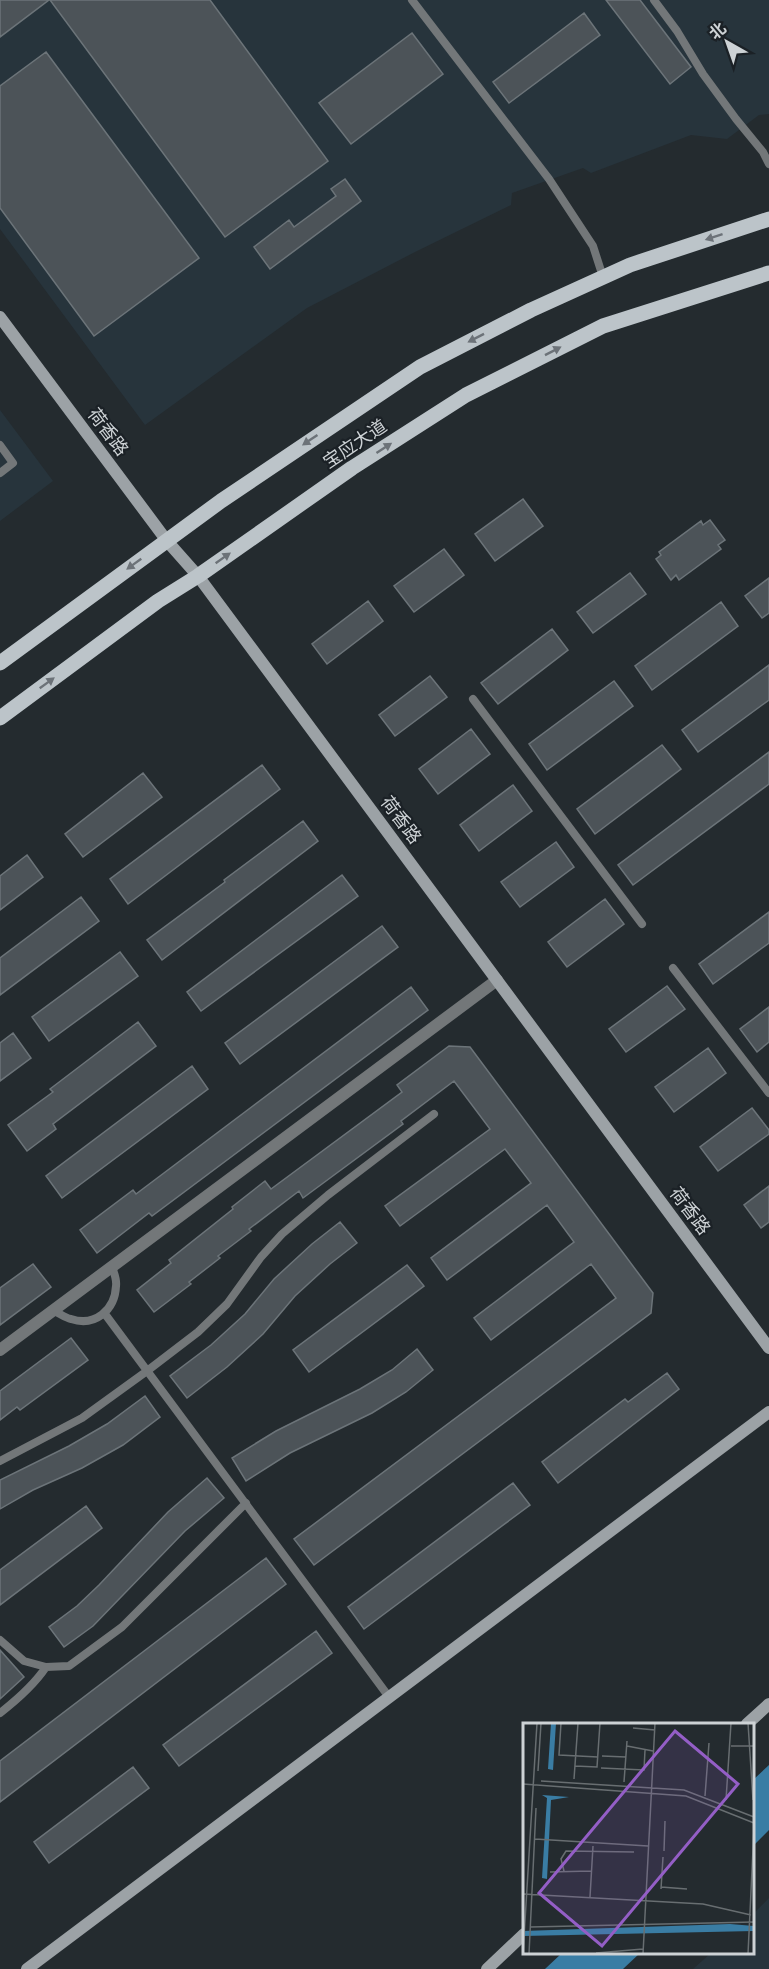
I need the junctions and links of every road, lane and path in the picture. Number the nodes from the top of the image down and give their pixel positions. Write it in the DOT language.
graph roads {
  1 [pos="412,0"];
  2 [pos="654,0"];
  3 [pos="769,164"];
  4 [pos="769,219"];
  5 [pos="769,273"];
  6 [pos="603,277"];
  7 [pos="0,317"];
  8 [pos="0,445"];
  9 [pos="0,473"];
  10 [pos="166,541"];
  11 [pos="198,576"];
  12 [pos="0,663"];
  13 [pos="473,699"];
  14 [pos="0,718"];
  15 [pos="642,924"];
  16 [pos="673,968"];
  17 [pos="497,980"];
  18 [pos="769,1093"];
  19 [pos="434,1114"];
  20 [pos="112,1267"];
  21 [pos="54,1311"];
  22 [pos="105,1314"];
  23 [pos="769,1348"];
  24 [pos="0,1350"];
  25 [pos="147,1371"];
  26 [pos="769,1412"];
  27 [pos="0,1461"];
  28 [pos="246,1503"];
  29 [pos="0,1640"];
  30 [pos="46,1667"];
  31 [pos="389,1697"];
  32 [pos="769,1704"];
  33 [pos="0,1713"];
  34 [pos="749,1723"];
  35 [pos="523,1936"];
  36 [pos="27,1969"];
  37 [pos="487,1969"];
  1 -- 6 [label="lane"];
  2 -- 3 [label="lane"];
  4 -- 6 [label="main road, 宝应大道, one-way"];
  11 -- 5 [label="main road, 宝应大道, one-way"];
  6 -- 10 [label="main road, 宝应大道, one-way"];
  7 -- 10 [label="street, 荷香路"];
  8 -- 9 [label="lane"];
  10 -- 11 [label="street, 荷香路"];
  10 -- 12 [label="main road, 宝应大道, one-way"];
  14 -- 11 [label="main road, 宝应大道, one-way"];
  11 -- 17 [label="street, 荷香路"];
  13 -- 15 [label="lane"];
  16 -- 18 [label="lane"];
  17 -- 20 [label="street"];
  17 -- 23 [label="street, 荷香路"];
  19 -- 25 [label="lane"];
  20 -- 21 [label="street"];
  20 -- 22 [label="lane"];
  21 -- 22 [label="lane"];
  21 -- 24 [label="street"];
  22 -- 25 [label="lane"];
  25 -- 27 [label="lane"];
  25 -- 28 [label="lane"];
  26 -- 31 [label="street"];
  28 -- 30 [label="lane"];
  28 -- 31 [label="lane"];
  29 -- 30 [label="lane"];
  30 -- 33 [label="lane"];
  31 -- 36 [label="street"];
  32 -- 34 [label="street"];
  35 -- 37 [label="street"];
}
